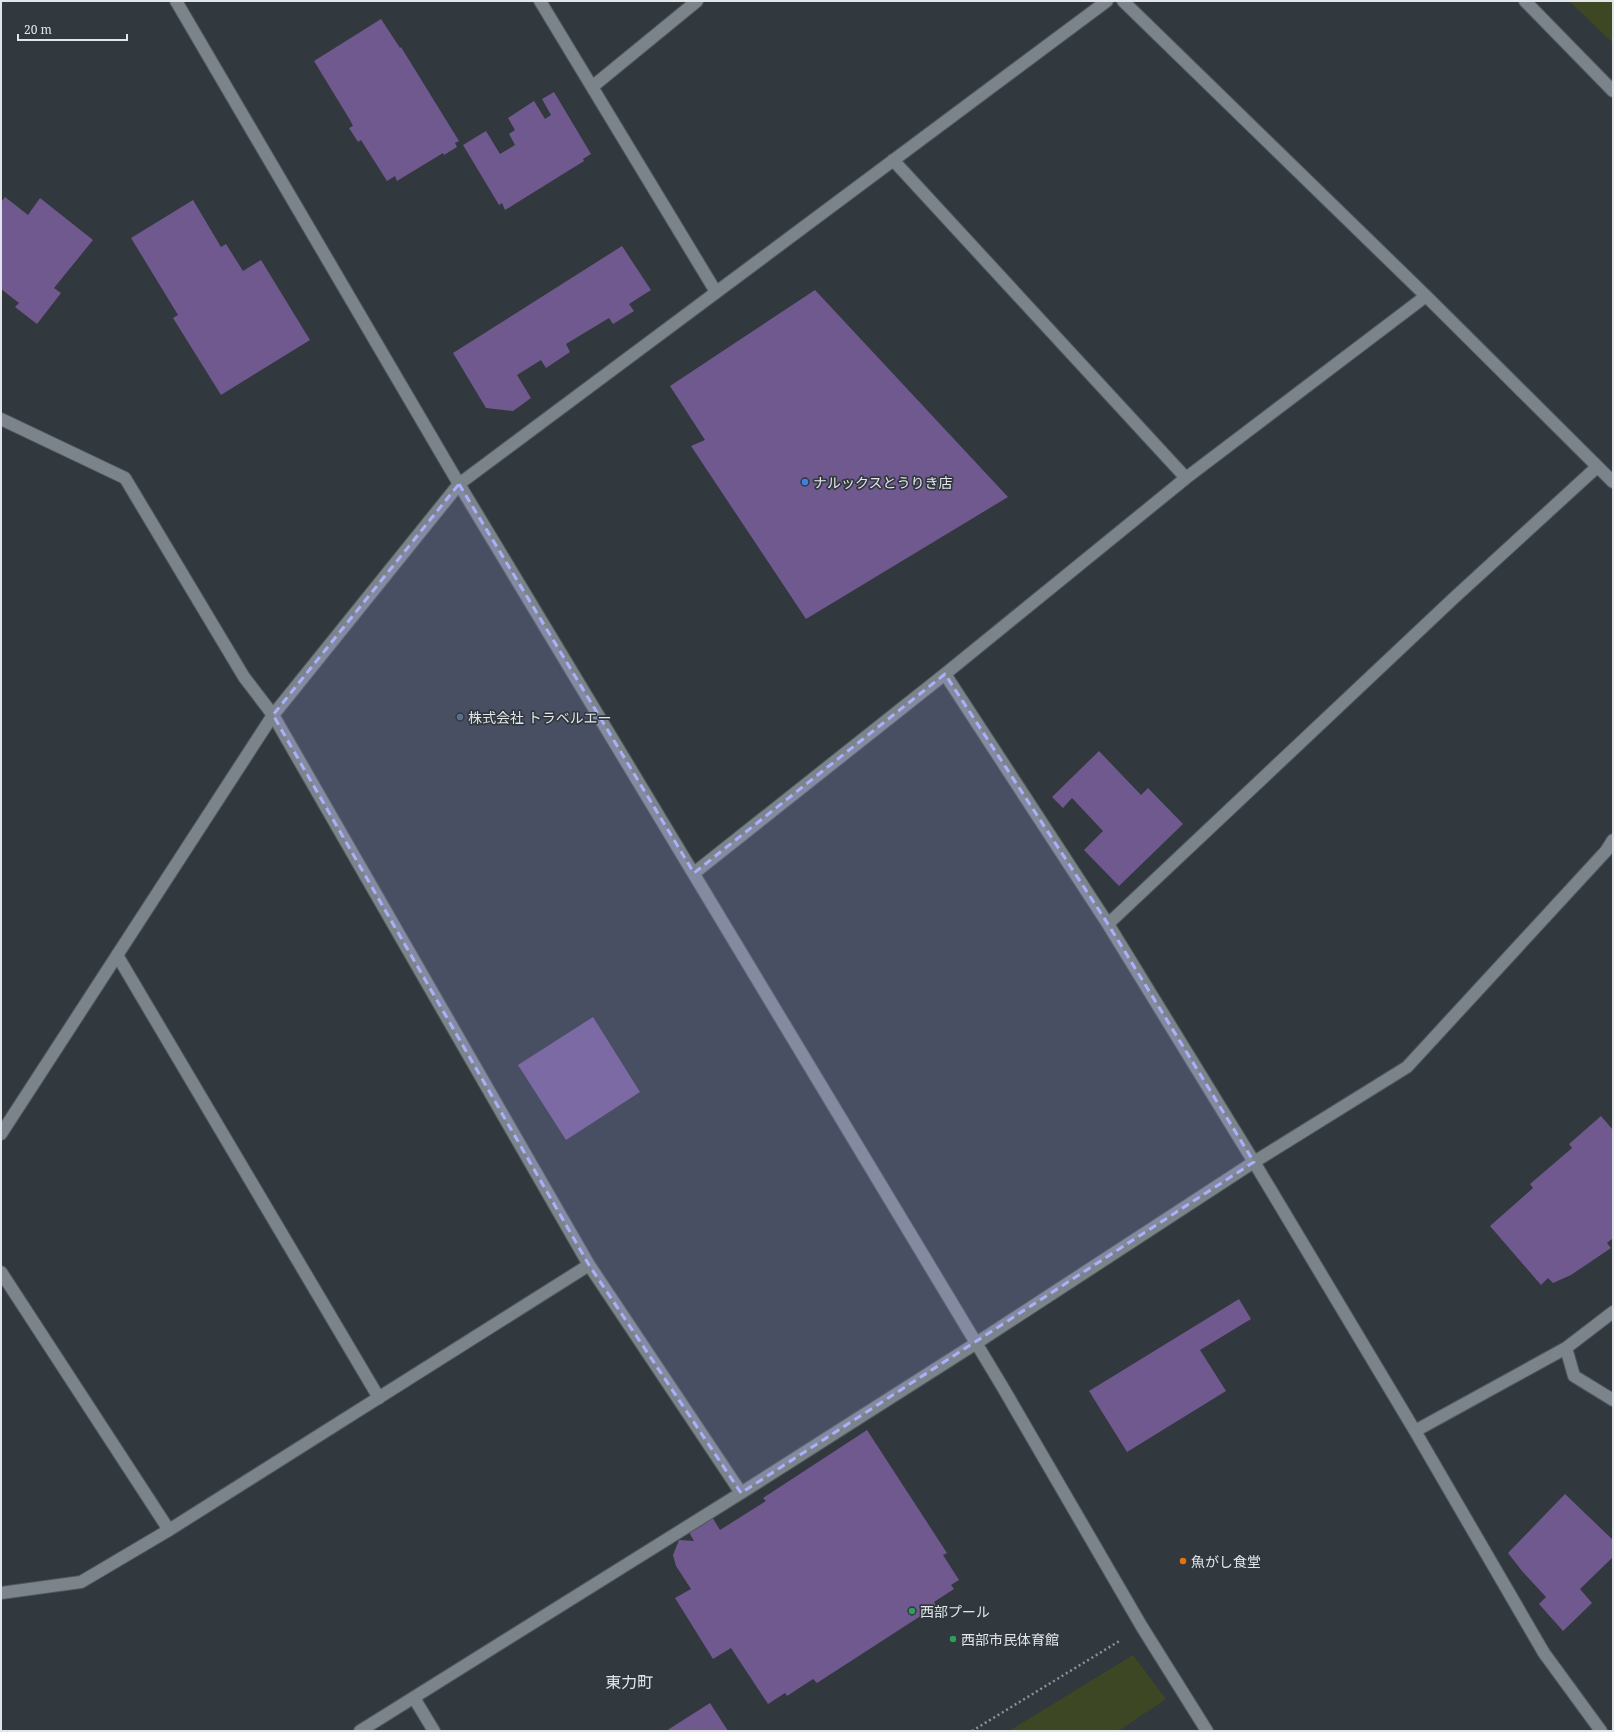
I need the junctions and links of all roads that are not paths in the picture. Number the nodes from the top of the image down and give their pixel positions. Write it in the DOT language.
graph roads {
  1 [pos="176,1"];
  2 [pos="540,1"];
  3 [pos="697,1"];
  4 [pos="1107,1"];
  5 [pos="1123,1"];
  6 [pos="1525,1"];
  7 [pos="592,87"];
  8 [pos="1613,92"];
  9 [pos="894,160"];
  10 [pos="716,292"];
  11 [pos="1426,296"];
  12 [pos="1,419"];
  13 [pos="1597,467"];
  14 [pos="1186,478"];
  15 [pos="1613,482"];
  16 [pos="459,484"];
  17 [pos="945,674"];
  18 [pos="273,715"];
  19 [pos="1613,840"];
  20 [pos="694,873"];
  21 [pos="1108,924"];
  22 [pos="117,955"];
  23 [pos="1,1134"];
  24 [pos="1254,1162"];
  25 [pos="589,1265"];
  26 [pos="1,1272"];
  27 [pos="1613,1312"];
  28 [pos="976,1344"];
  29 [pos="1566,1348"];
  30 [pos="380,1398"];
  31 [pos="1613,1400"];
  32 [pos="1415,1431"];
  33 [pos="741,1493"];
  34 [pos="169,1530"];
  35 [pos="1,1593"];
  36 [pos="414,1698"];
  37 [pos="360,1731"];
  38 [pos="434,1731"];
  39 [pos="1207,1731"];
  40 [pos="1601,1731"];
  1 -- 16 [label="street"];
  2 -- 7 [label="street"];
  3 -- 7 [label="street"];
  4 -- 9 [label="street"];
  5 -- 11 [label="street"];
  6 -- 8 [label="street"];
  7 -- 10 [label="street"];
  9 -- 10 [label="street"];
  9 -- 14 [label="street"];
  10 -- 16 [label="street"];
  11 -- 13 [label="street"];
  11 -- 14 [label="street"];
  12 -- 18 [label="street"];
  13 -- 15 [label="street"];
  13 -- 21 [label="street"];
  14 -- 17 [label="street"];
  16 -- 18 [label="street"];
  16 -- 20 [label="street"];
  17 -- 20 [label="street"];
  17 -- 21 [label="street"];
  18 -- 22 [label="street"];
  18 -- 25 [label="street"];
  19 -- 24 [label="street"];
  20 -- 28 [label="street"];
  21 -- 24 [label="street"];
  22 -- 23 [label="street"];
  22 -- 30 [label="street"];
  24 -- 28 [label="street"];
  24 -- 32 [label="street"];
  25 -- 30 [label="street"];
  25 -- 33 [label="street"];
  26 -- 34 [label="street"];
  27 -- 29 [label="street"];
  28 -- 33 [label="street"];
  28 -- 39 [label="street"];
  29 -- 31 [label="street"];
  29 -- 32 [label="street"];
  30 -- 34 [label="street"];
  32 -- 40 [label="street"];
  33 -- 36 [label="street"];
  34 -- 35 [label="street"];
  36 -- 37 [label="street"];
  36 -- 38 [label="street"];
}
